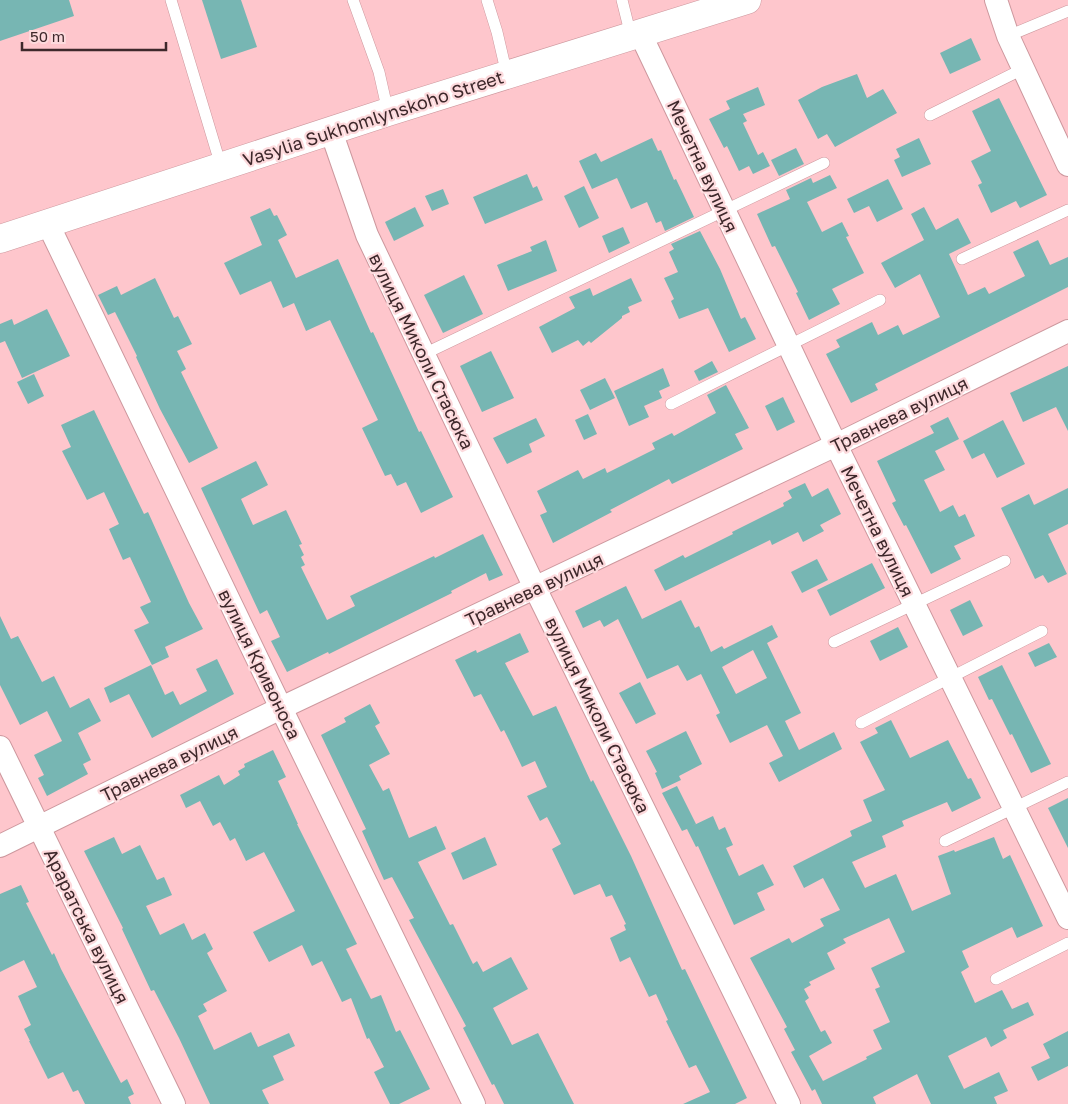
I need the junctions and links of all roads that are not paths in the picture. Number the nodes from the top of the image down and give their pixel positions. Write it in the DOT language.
graph roads {
  1 [pos="171,0"];
  2 [pos="353,0"];
  3 [pos="487,0"];
  4 [pos="622,0"];
  5 [pos="747,0"];
  6 [pos="996,0"];
  7 [pos="1068,11"];
  8 [pos="636,35"];
  9 [pos="1008,36"];
  10 [pos="1023,69"];
  11 [pos="507,75"];
  12 [pos="388,112"];
  13 [pos="930,115"];
  14 [pos="331,131"];
  15 [pos="824,163"];
  16 [pos="1068,165"];
  17 [pos="221,166"];
  18 [pos="1068,210"];
  19 [pos="724,211"];
  20 [pos="48,224"];
  21 [pos="0,239"];
  22 [pos="962,259"];
  23 [pos="880,300"];
  24 [pos="1068,331"];
  25 [pos="789,346"];
  26 [pos="424,354"];
  27 [pos="671,404"];
  28 [pos="836,445"];
  29 [pos="1005,561"];
  30 [pos="536,588"];
  31 [pos="914,604"];
  32 [pos="1042,631"];
  33 [pos="834,642"];
  34 [pos="950,678"];
  35 [pos="281,708"];
  36 [pos="861,723"];
  37 [pos="0,747"];
  38 [pos="1068,782"];
  39 [pos="1014,808"];
  40 [pos="39,827"];
  41 [pos="945,841"];
  42 [pos="0,846"];
  43 [pos="1068,918"];
  44 [pos="1068,943"];
  45 [pos="996,979"];
  46 [pos="174,1104"];
  47 [pos="474,1104"];
  48 [pos="789,1104"];
  1 -- 17 [label="lane"];
  2 -- 12 [label="lane"];
  3 -- 11 [label="lane"];
  4 -- 8 [label="lane"];
  5 -- 8 [label="main road, Vasylia Sukhomlynskoho Street"];
  6 -- 9 [label="street"];
  7 -- 9 [label="lane"];
  8 -- 11 [label="main road, Vasylia Sukhomlynskoho Street"];
  8 -- 19 [label="street, Мечетна вулиця"];
  9 -- 10 [label="street"];
  10 -- 13 [label="lane"];
  10 -- 16 [label="street"];
  11 -- 12 [label="main road, Vasylia Sukhomlynskoho Street"];
  12 -- 14 [label="main road, Vasylia Sukhomlynskoho Street"];
  14 -- 17 [label="main road, Vasylia Sukhomlynskoho Street"];
  14 -- 26 [label="street, вулиця Миколи Стасюка"];
  15 -- 19 [label="lane"];
  17 -- 20 [label="main road, Vasylia Sukhomlynskoho Street"];
  18 -- 22 [label="lane"];
  19 -- 25 [label="street, Мечетна вулиця"];
  19 -- 26 [label="lane"];
  20 -- 21 [label="main road, Vasylia Sukhomlynskoho Street"];
  20 -- 35 [label="street, вулиця Кривоноса"];
  23 -- 25 [label="lane"];
  24 -- 28 [label="street, Травнева вулиця"];
  25 -- 27 [label="lane"];
  25 -- 28 [label="street, Мечетна вулиця"];
  26 -- 30 [label="street, вулиця Миколи Стасюка"];
  28 -- 30 [label="street, Травнева вулиця"];
  28 -- 31 [label="street, Мечетна вулиця"];
  29 -- 31 [label="lane"];
  30 -- 35 [label="street, Травнева вулиця"];
  30 -- 48 [label="street, вулиця Миколи Стасюка"];
  31 -- 33 [label="lane"];
  31 -- 34 [label="street, Мечетна вулиця"];
  32 -- 34 [label="lane"];
  34 -- 36 [label="lane"];
  34 -- 39 [label="street, Мечетна вулиця"];
  35 -- 40 [label="street, Травнева вулиця"];
  35 -- 47 [label="street, вулиця Кривоноса"];
  37 -- 40 [label="street, Араратська вулиця"];
  38 -- 39 [label="lane"];
  39 -- 41 [label="lane"];
  39 -- 43 [label="street, Мечетна вулиця"];
  40 -- 42 [label="street, Травнева вулиця"];
  40 -- 46 [label="street, Араратська вулиця"];
  44 -- 45 [label="lane"];
}
